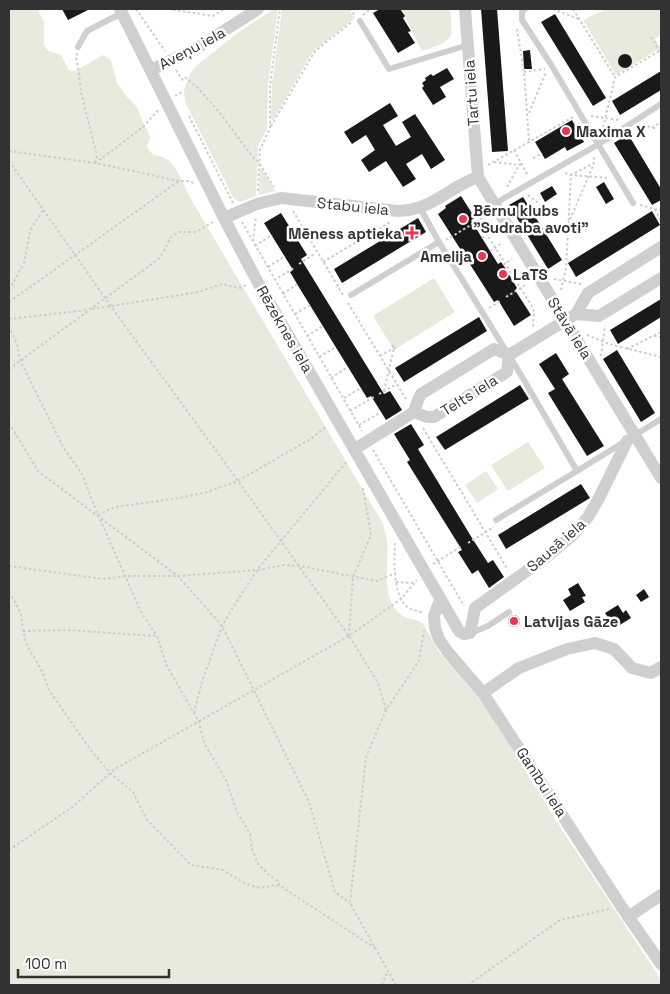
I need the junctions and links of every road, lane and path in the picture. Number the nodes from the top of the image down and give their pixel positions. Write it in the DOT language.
graph roads {
  1 [pos="136,9"];
  2 [pos="168,9"];
  3 [pos="224,9"];
  4 [pos="258,9"];
  5 [pos="280,9"];
  6 [pos="465,9"];
  7 [pos="525,9"];
  8 [pos="553,9"];
  9 [pos="573,9"];
  10 [pos="121,11"];
  11 [pos="359,19"];
  12 [pos="579,19"];
  13 [pos="516,22"];
  14 [pos="651,37"];
  15 [pos="468,45"];
  16 [pos="78,47"];
  17 [pos="165,50"];
  18 [pos="660,50"];
  19 [pos="151,70"];
  20 [pos="176,70"];
  21 [pos="524,72"];
  22 [pos="185,77"];
  23 [pos="616,77"];
  24 [pos="184,82"];
  25 [pos="166,102"];
  26 [pos="661,104"];
  27 [pos="580,113"];
  28 [pos="189,116"];
  29 [pos="528,116"];
  30 [pos="605,118"];
  31 [pos="631,122"];
  32 [pos="661,122"];
  33 [pos="270,128"];
  34 [pos="652,128"];
  35 [pos="530,141"];
  36 [pos="597,145"];
  37 [pos="514,150"];
  38 [pos="9,151"];
  39 [pos="542,153"];
  40 [pos="534,158"];
  41 [pos="9,161"];
  42 [pos="492,162"];
  43 [pos="94,163"];
  44 [pos="259,163"];
  45 [pos="594,163"];
  46 [pos="520,165"];
  47 [pos="556,169"];
  48 [pos="477,174"];
  49 [pos="571,175"];
  50 [pos="587,177"];
  51 [pos="618,179"];
  52 [pos="179,182"];
  53 [pos="532,182"];
  54 [pos="520,189"];
  55 [pos="211,191"];
  56 [pos="509,195"];
  57 [pos="281,198"];
  58 [pos="633,203"];
  59 [pos="258,204"];
  60 [pos="494,204"];
  61 [pos="233,205"];
  62 [pos="420,208"];
  63 [pos="655,209"];
  64 [pos="43,210"];
  65 [pos="548,210"];
  66 [pos="398,211"];
  67 [pos="661,211"];
  68 [pos="485,216"];
  69 [pos="223,217"];
  70 [pos="240,218"];
  71 [pos="478,220"];
  72 [pos="661,221"];
  73 [pos="567,226"];
  74 [pos="494,230"];
  75 [pos="272,235"];
  76 [pos="487,235"];
  77 [pos="482,238"];
  78 [pos="253,243"];
  79 [pos="439,243"];
  80 [pos="502,243"];
  81 [pos="255,246"];
  82 [pos="661,247"];
  83 [pos="494,248"];
  84 [pos="490,251"];
  85 [pos="317,253"];
  86 [pos="75,256"];
  87 [pos="285,256"];
  88 [pos="512,259"];
  89 [pos="323,262"];
  90 [pos="299,264"];
  91 [pos="504,264"];
  92 [pos="267,267"];
  93 [pos="294,268"];
  94 [pos="520,272"];
  95 [pos="538,276"];
  96 [pos="511,277"];
  97 [pos="661,278"];
  98 [pos="274,280"];
  99 [pos="257,281"];
  100 [pos="563,281"];
  101 [pos="298,284"];
  102 [pos="527,284"];
  103 [pos="581,284"];
  104 [pos="520,289"];
  105 [pos="9,290"];
  106 [pos="283,294"];
  107 [pos="351,295"];
  108 [pos="506,297"];
  109 [pos="105,298"];
  110 [pos="500,301"];
  111 [pos="9,302"];
  112 [pos="110,305"];
  113 [pos="310,305"];
  114 [pos="557,307"];
  115 [pos="89,310"];
  116 [pos="482,312"];
  117 [pos="295,314"];
  118 [pos="571,317"];
  119 [pos="9,319"];
  120 [pos="606,322"];
  121 [pos="9,326"];
  122 [pos="323,326"];
  123 [pos="661,332"];
  124 [pos="574,334"];
  125 [pos="307,336"];
  126 [pos="654,336"];
  127 [pos="661,337"];
  128 [pos="533,340"];
  129 [pos="603,342"];
  130 [pos="392,344"];
  131 [pos="336,346"];
  132 [pos="395,347"];
  133 [pos="627,349"];
  134 [pos="509,355"];
  135 [pos="380,356"];
  136 [pos="319,357"];
  137 [pos="661,357"];
  138 [pos="20,360"];
  139 [pos="593,366"];
  140 [pos="348,367"];
  141 [pos="9,369"];
  142 [pos="389,371"];
  143 [pos="331,378"];
  144 [pos="397,384"];
  145 [pos="361,388"];
  146 [pos="384,391"];
  147 [pos="380,394"];
  148 [pos="374,397"];
  149 [pos="343,398"];
  150 [pos="412,408"];
  151 [pos="350,411"];
  152 [pos="381,412"];
  153 [pos="661,418"];
  154 [pos="338,421"];
  155 [pos="9,423"];
  156 [pos="359,426"];
  157 [pos="422,426"];
  158 [pos="631,438"];
  159 [pos="368,441"];
  160 [pos="355,451"];
  161 [pos="577,471"];
  162 [pos="661,478"];
  163 [pos="238,481"];
  164 [pos="363,487"];
  165 [pos="98,515"];
  166 [pos="496,520"];
  167 [pos="398,525"];
  168 [pos="486,532"];
  169 [pos="281,540"];
  170 [pos="468,543"];
  171 [pos="462,546"];
  172 [pos="437,562"];
  173 [pos="506,564"];
  174 [pos="9,566"];
  175 [pos="300,566"];
  176 [pos="257,570"];
  177 [pos="424,570"];
  178 [pos="396,573"];
  179 [pos="126,576"];
  180 [pos="178,576"];
  181 [pos="353,577"];
  182 [pos="396,582"];
  183 [pos="416,583"];
  184 [pos="9,592"];
  185 [pos="457,597"];
  186 [pos="401,599"];
  187 [pos="440,600"];
  188 [pos="509,612"];
  189 [pos="430,615"];
  190 [pos="222,626"];
  191 [pos="23,631"];
  192 [pos="470,633"];
  193 [pos="157,636"];
  194 [pos="349,636"];
  195 [pos="661,667"];
  196 [pos="254,690"];
  197 [pos="483,693"];
  198 [pos="386,710"];
  199 [pos="194,713"];
  200 [pos="199,722"];
  201 [pos="110,773"];
  202 [pos="9,850"];
  203 [pos="279,886"];
  204 [pos="661,895"];
  205 [pos="350,903"];
  206 [pos="621,906"];
  207 [pos="628,917"];
  208 [pos="375,948"];
  209 [pos="661,964"];
  210 [pos="388,971"];
  211 [pos="382,985"];
  212 [pos="396,985"];
  213 [pos="468,985"];
  1 -- 17 [label="path"];
  2 -- 3 [label="path"];
  4 -- 19 [label="street, Aveņu iela"];
  5 -- 33 [label="path"];
  6 -- 15 [label="street, Tartu iela"];
  7 -- 27 [label="lane"];
  8 -- 12 [label="path"];
  9 -- 12 [label="path"];
  10 -- 16 [label="lane"];
  10 -- 19 [label="street, Rēzeknes iela"];
  11 -- 15 [label="lane"];
  11 -- 33 [label="path"];
  12 -- 23 [label="path"];
  13 -- 21 [label="path"];
  14 -- 18 [label="path"];
  15 -- 48 [label="street, Tartu iela"];
  16 -- 43 [label="path"];
  18 -- 23 [label="path"];
  19 -- 25 [label="street, Rēzeknes iela"];
  20 -- 24 [label="path"];
  21 -- 29 [label="path"];
  21 -- 29 [label="path"];
  22 -- 44 [label="path"];
  23 -- 30 [label="path"];
  25 -- 43 [label="path"];
  25 -- 55 [label="street, Rēzeknes iela"];
  26 -- 31 [label="lane"];
  27 -- 30 [label="path"];
  27 -- 35 [label="path"];
  27 -- 36 [label="lane"];
  28 -- 61 [label="path"];
  29 -- 35 [label="path"];
  30 -- 31 [label="path"];
  30 -- 36 [label="path"];
  31 -- 36 [label="lane"];
  32 -- 34 [label="path"];
  33 -- 44 [label="path"];
  35 -- 37 [label="path"];
  36 -- 45 [label="path"];
  36 -- 47 [label="lane"];
  36 -- 51 [label="lane"];
  37 -- 42 [label="path"];
  37 -- 46 [label="path"];
  38 -- 43 [label="path"];
  39 -- 40 [label="path"];
  41 -- 64 [label="path"];
  42 -- 46 [label="path"];
  42 -- 48 [label="path"];
  43 -- 52 [label="path"];
  44 -- 57 [label="path"];
  44 -- 59 [label="path"];
  45 -- 49 [label="path"];
  45 -- 50 [label="path"];
  46 -- 53 [label="path"];
  46 -- 56 [label="path"];
  47 -- 49 [label="path"];
  47 -- 53 [label="lane"];
  48 -- 60 [label="street, Stāvā iela"];
  48 -- 62 [label="street, Stabu iela"];
  49 -- 50 [label="path"];
  49 -- 73 [label="path"];
  50 -- 51 [label="path"];
  50 -- 73 [label="path"];
  51 -- 58 [label="lane"];
  52 -- 55 [label="path"];
  52 -- 86 [label="path"];
  53 -- 54 [label="lane"];
  54 -- 56 [label="lane"];
  54 -- 65 [label="path"];
  55 -- 69 [label="street, Rēzeknes iela"];
  56 -- 60 [label="lane"];
  57 -- 59 [label="street, Stabu iela"];
  57 -- 66 [label="street, Stabu iela"];
  57 -- 85 [label="path"];
  58 -- 63 [label="path"];
  59 -- 69 [label="street, Stabu iela"];
  59 -- 78 [label="path"];
  60 -- 95 [label="street, Stāvā iela"];
  62 -- 66 [label="street, Stabu iela"];
  62 -- 79 [label="lane"];
  63 -- 67 [label="path"];
  63 -- 72 [label="path"];
  64 -- 86 [label="path"];
  64 -- 105 [label="path"];
  66 -- 89 [label="path"];
  68 -- 71 [label="path"];
  69 -- 99 [label="street, Rēzeknes iela"];
  69 -- 109 [label="path"];
  70 -- 78 [label="path"];
  71 -- 76 [label="path"];
  71 -- 79 [label="path"];
  73 -- 100 [label="path"];
  74 -- 76 [label="path"];
  75 -- 81 [label="path"];
  76 -- 77 [label="path"];
  76 -- 83 [label="path"];
  78 -- 81 [label="path"];
  79 -- 107 [label="lane"];
  79 -- 116 [label="lane"];
  80 -- 83 [label="path"];
  81 -- 92 [label="path"];
  82 -- 118 [label="street"];
  83 -- 84 [label="path"];
  83 -- 91 [label="path"];
  85 -- 89 [label="path"];
  85 -- 90 [label="path"];
  86 -- 109 [label="path"];
  86 -- 111 [label="path"];
  87 -- 92 [label="path"];
  88 -- 91 [label="path"];
  89 -- 135 [label="path"];
  91 -- 96 [label="path"];
  92 -- 98 [label="path"];
  93 -- 98 [label="path"];
  94 -- 96 [label="path"];
  95 -- 100 [label="path"];
  95 -- 114 [label="street, Stāvā iela"];
  96 -- 104 [label="path"];
  97 -- 118 [label="street"];
  98 -- 106 [label="path"];
  99 -- 112 [label="path"];
  99 -- 154 [label="street, Rēzeknes iela"];
  100 -- 103 [label="path"];
  100 -- 114 [label="path"];
  101 -- 106 [label="path"];
  102 -- 104 [label="path"];
  104 -- 108 [label="path"];
  104 -- 128 [label="path"];
  106 -- 117 [label="path"];
  109 -- 112 [label="path"];
  109 -- 115 [label="path"];
  110 -- 116 [label="path"];
  112 -- 115 [label="path"];
  112 -- 163 [label="path"];
  113 -- 117 [label="path"];
  114 -- 118 [label="street, Stāvā iela"];
  115 -- 119 [label="path"];
  115 -- 138 [label="path"];
  116 -- 134 [label="lane"];
  117 -- 125 [label="path"];
  118 -- 124 [label="street, Stāvā iela"];
  118 -- 128 [label="street"];
  120 -- 129 [label="path"];
  121 -- 138 [label="path"];
  122 -- 125 [label="path"];
  123 -- 126 [label="path"];
  124 -- 129 [label="path"];
  124 -- 139 [label="street, Stāvā iela"];
  125 -- 136 [label="path"];
  126 -- 127 [label="path"];
  126 -- 133 [label="path"];
  128 -- 134 [label="street"];
  129 -- 133 [label="path"];
  129 -- 139 [label="path"];
  130 -- 132 [label="path"];
  131 -- 136 [label="path"];
  132 -- 135 [label="path"];
  132 -- 142 [label="path"];
  133 -- 137 [label="path"];
  134 -- 150 [label="street, Telts iela"];
  134 -- 150 [label="street, Telts iela"];
  134 -- 161 [label="lane"];
  135 -- 142 [label="path"];
  136 -- 143 [label="path"];
  138 -- 141 [label="path"];
  138 -- 165 [label="path"];
  139 -- 158 [label="street, Stāvā iela"];
  140 -- 143 [label="path"];
  142 -- 144 [label="path"];
  142 -- 146 [label="path"];
  143 -- 149 [label="path"];
  144 -- 146 [label="path"];
  144 -- 150 [label="path"];
  145 -- 149 [label="path"];
  146 -- 147 [label="path"];
  148 -- 151 [label="path"];
  149 -- 151 [label="path"];
  150 -- 159 [label="street, Telts iela"];
  151 -- 156 [label="path"];
  152 -- 156 [label="path"];
  153 -- 158 [label="lane"];
  154 -- 160 [label="street, Rēzeknes iela"];
  154 -- 163 [label="path"];
  155 -- 165 [label="path"];
  156 -- 159 [label="path"];
  157 -- 168 [label="path"];
  158 -- 161 [label="lane"];
  158 -- 162 [label="street, Stāvā iela"];
  158 -- 192 [label="street, Sausā iela"];
  159 -- 160 [label="street, Telts iela"];
  159 -- 172 [label="path"];
  160 -- 167 [label="street, Rēzeknes iela"];
  160 -- 169 [label="path"];
  161 -- 166 [label="lane"];
  163 -- 165 [label="path"];
  163 -- 169 [label="path"];
  164 -- 181 [label="path"];
  165 -- 179 [label="path"];
  165 -- 180 [label="path"];
  166 -- 168 [label="path"];
  167 -- 177 [label="street, Rēzeknes iela"];
  167 -- 178 [label="path"];
  168 -- 170 [label="path"];
  168 -- 173 [label="path"];
  169 -- 175 [label="path"];
  169 -- 176 [label="path"];
  171 -- 172 [label="path"];
  172 -- 185 [label="path"];
  174 -- 179 [label="path"];
  175 -- 176 [label="path"];
  175 -- 181 [label="path"];
  175 -- 194 [label="path"];
  176 -- 180 [label="path"];
  176 -- 190 [label="path"];
  177 -- 183 [label="path"];
  177 -- 187 [label="street, Rēzeknes iela"];
  178 -- 181 [label="path"];
  178 -- 182 [label="path"];
  179 -- 180 [label="path"];
  179 -- 193 [label="path"];
  180 -- 190 [label="path"];
  181 -- 194 [label="path"];
  182 -- 183 [label="path"];
  182 -- 186 [label="path"];
  183 -- 186 [label="path"];
  184 -- 191 [label="path"];
  186 -- 189 [label="path"];
  186 -- 194 [label="path"];
  187 -- 189 [label="street"];
  187 -- 192 [label="street, Rēzeknes iela"];
  188 -- 192 [label="lane"];
  189 -- 197 [label="street, Ganību iela"];
  189 -- 198 [label="path"];
  190 -- 196 [label="path"];
  190 -- 199 [label="path"];
  191 -- 193 [label="path"];
  191 -- 201 [label="path"];
  193 -- 199 [label="path"];
  194 -- 196 [label="path"];
  194 -- 198 [label="path"];
  195 -- 197 [label="street"];
  196 -- 200 [label="path"];
  196 -- 205 [label="path"];
  197 -- 206 [label="street, Ganību iela"];
  198 -- 205 [label="path"];
  199 -- 200 [label="path"];
  200 -- 201 [label="path"];
  200 -- 203 [label="path"];
  201 -- 202 [label="path"];
  201 -- 203 [label="path"];
  203 -- 208 [label="path"];
  204 -- 207 [label="street"];
  205 -- 208 [label="path"];
  206 -- 207 [label="street, Ganību iela"];
  206 -- 213 [label="path"];
  207 -- 209 [label="street, Ganību iela"];
  208 -- 210 [label="path"];
  210 -- 211 [label="path"];
  210 -- 212 [label="path"];
}
